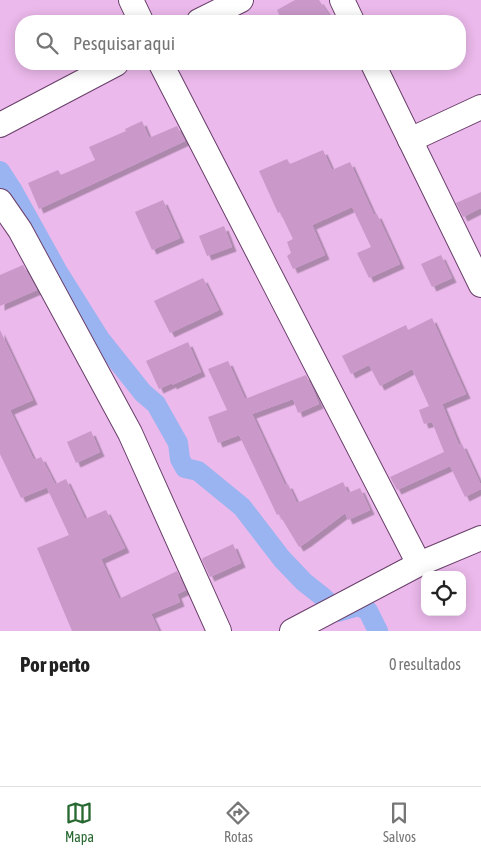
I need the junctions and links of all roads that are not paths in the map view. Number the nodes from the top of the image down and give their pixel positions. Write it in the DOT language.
graph roads {
  1 [pos="131,0"];
  2 [pos="241,0"];
  3 [pos="342,0"];
  4 [pos="138,15"];
  5 [pos="211,15"];
  6 [pos="349,15"];
  7 [pos="105,70"];
  8 [pos="164,70"];
  9 [pos="376,70"];
  10 [pos="481,107"];
  11 [pos="0,125"];
  12 [pos="410,140"];
  13 [pos="0,201"];
  14 [pos="481,284"];
  15 [pos="481,538"];
  16 [pos="419,564"];
  17 [pos="219,631"];
  18 [pos="292,631"];
  1 -- 4 [label="street"];
  2 -- 5 [label="street"];
  3 -- 6 [label="street"];
  7 -- 11 [label="street"];
  8 -- 16 [label="street"];
  9 -- 12 [label="street"];
  10 -- 12 [label="street"];
  12 -- 14 [label="street"];
  13 -- 17 [label="street"];
  15 -- 16 [label="street"];
  16 -- 18 [label="street"];
}
